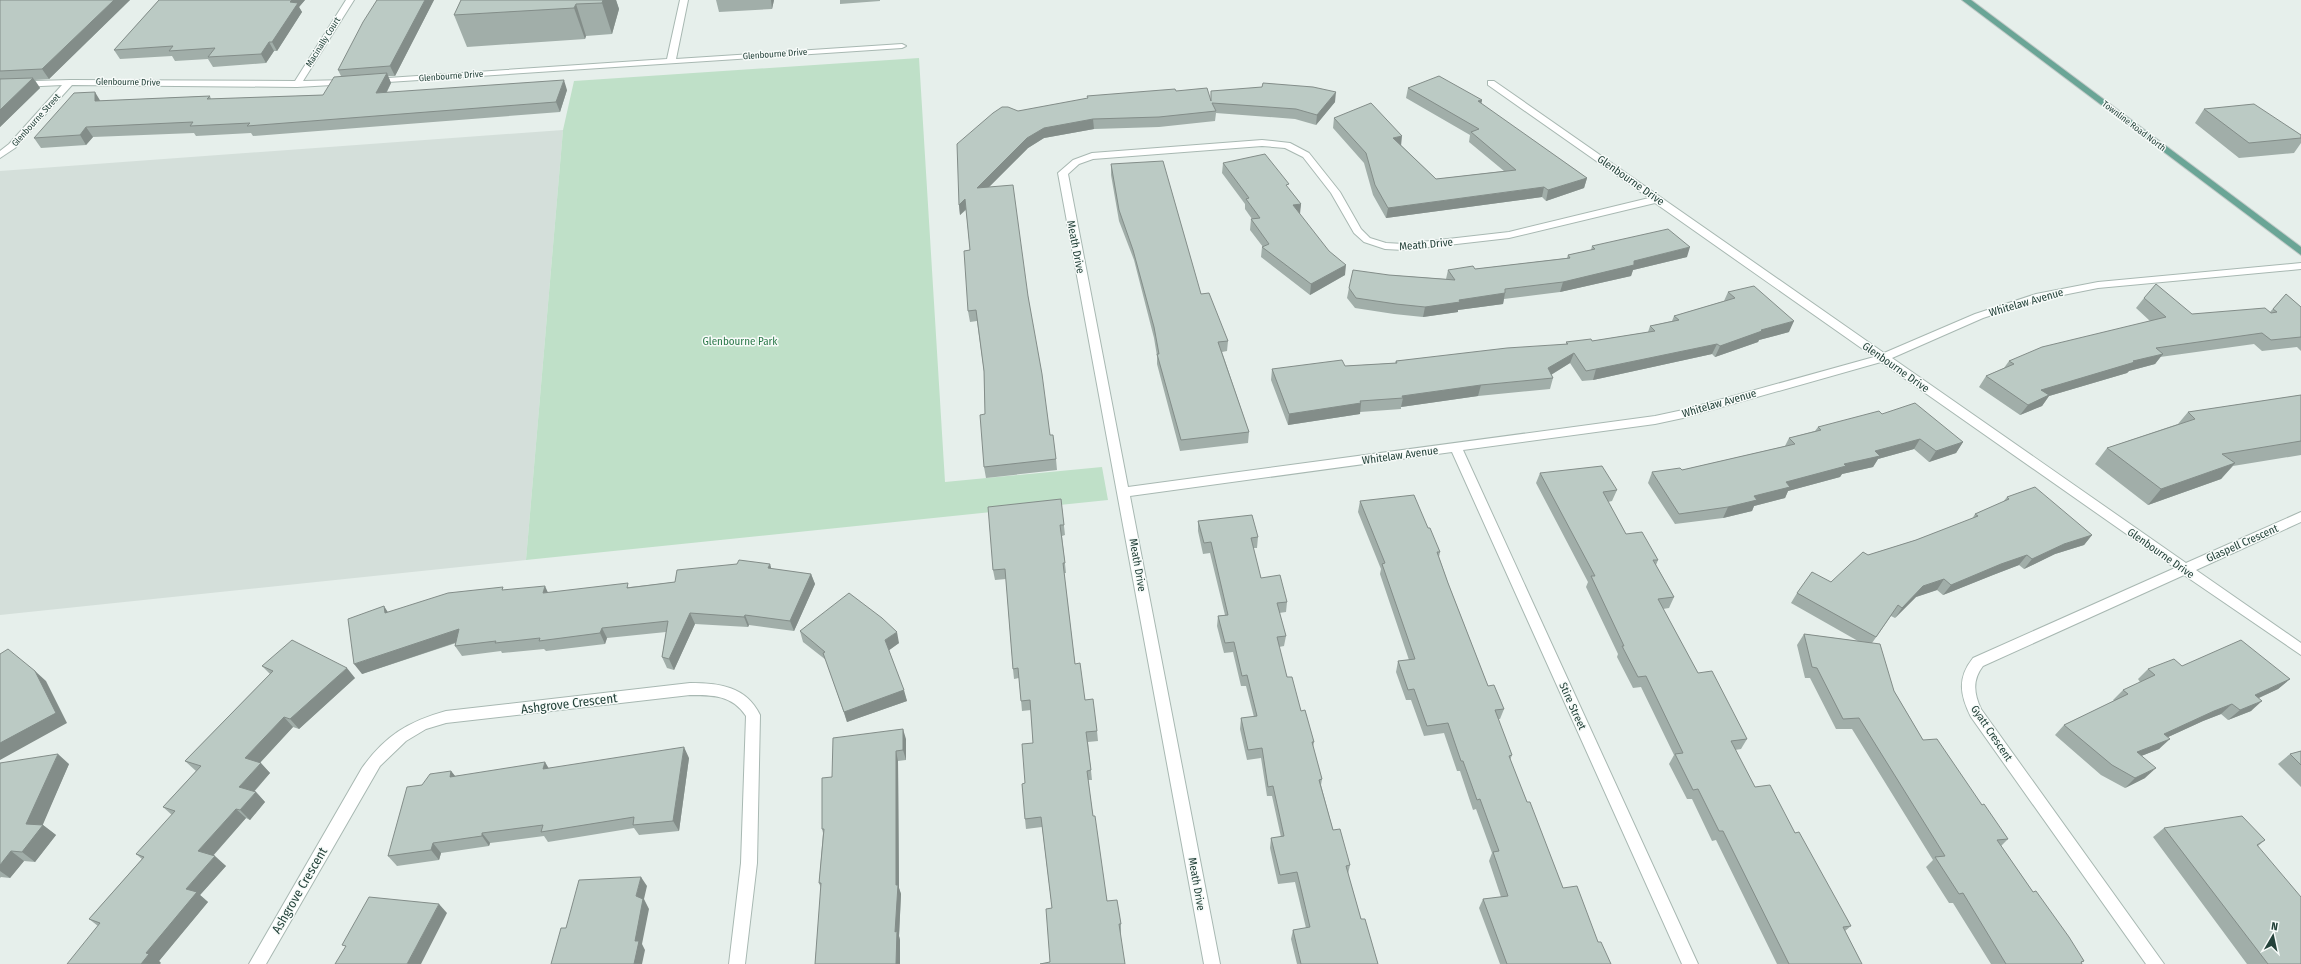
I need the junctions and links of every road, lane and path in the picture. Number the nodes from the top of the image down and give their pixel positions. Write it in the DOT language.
graph roads {
  1 [pos="350,0"];
  2 [pos="684,0"];
  3 [pos="1966,0"];
  4 [pos="902,46"];
  5 [pos="671,61"];
  6 [pos="70,82"];
  7 [pos="1491,83"];
  8 [pos="297,84"];
  9 [pos="0,85"];
  10 [pos="0,155"];
  11 [pos="1658,199"];
  12 [pos="2301,252"];
  13 [pos="2301,266"];
  14 [pos="1882,358"];
  15 [pos="1456,448"];
  16 [pos="1125,492"];
  17 [pos="2301,517"];
  18 [pos="2184,569"];
  19 [pos="2301,650"];
  20 [pos="257,964"];
  21 [pos="737,964"];
  22 [pos="1212,964"];
  23 [pos="1690,964"];
  24 [pos="2156,964"];
  1 -- 8 [label="street, Macinally Court"];
  2 -- 5 [label="street"];
  3 -- 12 [label="main road, Townline Road North"];
  4 -- 5 [label="street, Glenbourne Drive"];
  5 -- 8 [label="street, Glenbourne Drive"];
  6 -- 8 [label="street, Glenbourne Drive"];
  6 -- 9 [label="street, Glenbourne Drive"];
  6 -- 10 [label="street, Glenbourne Street"];
  7 -- 11 [label="street, Glenbourne Drive"];
  11 -- 14 [label="street, Glenbourne Drive"];
  11 -- 16 [label="street, Meath Drive"];
  13 -- 14 [label="street, Whitelaw Avenue"];
  14 -- 15 [label="street, Whitelaw Avenue"];
  14 -- 18 [label="street, Glenbourne Drive"];
  15 -- 16 [label="street, Whitelaw Avenue"];
  15 -- 23 [label="street, Stire Street"];
  16 -- 22 [label="street, Meath Drive"];
  17 -- 18 [label="street, Glaspell Crescent"];
  18 -- 19 [label="street, Glenbourne Drive"];
  18 -- 24 [label="street, Gyatt Crescent"];
  20 -- 21 [label="street, Ashgrove Crescent"];
}
